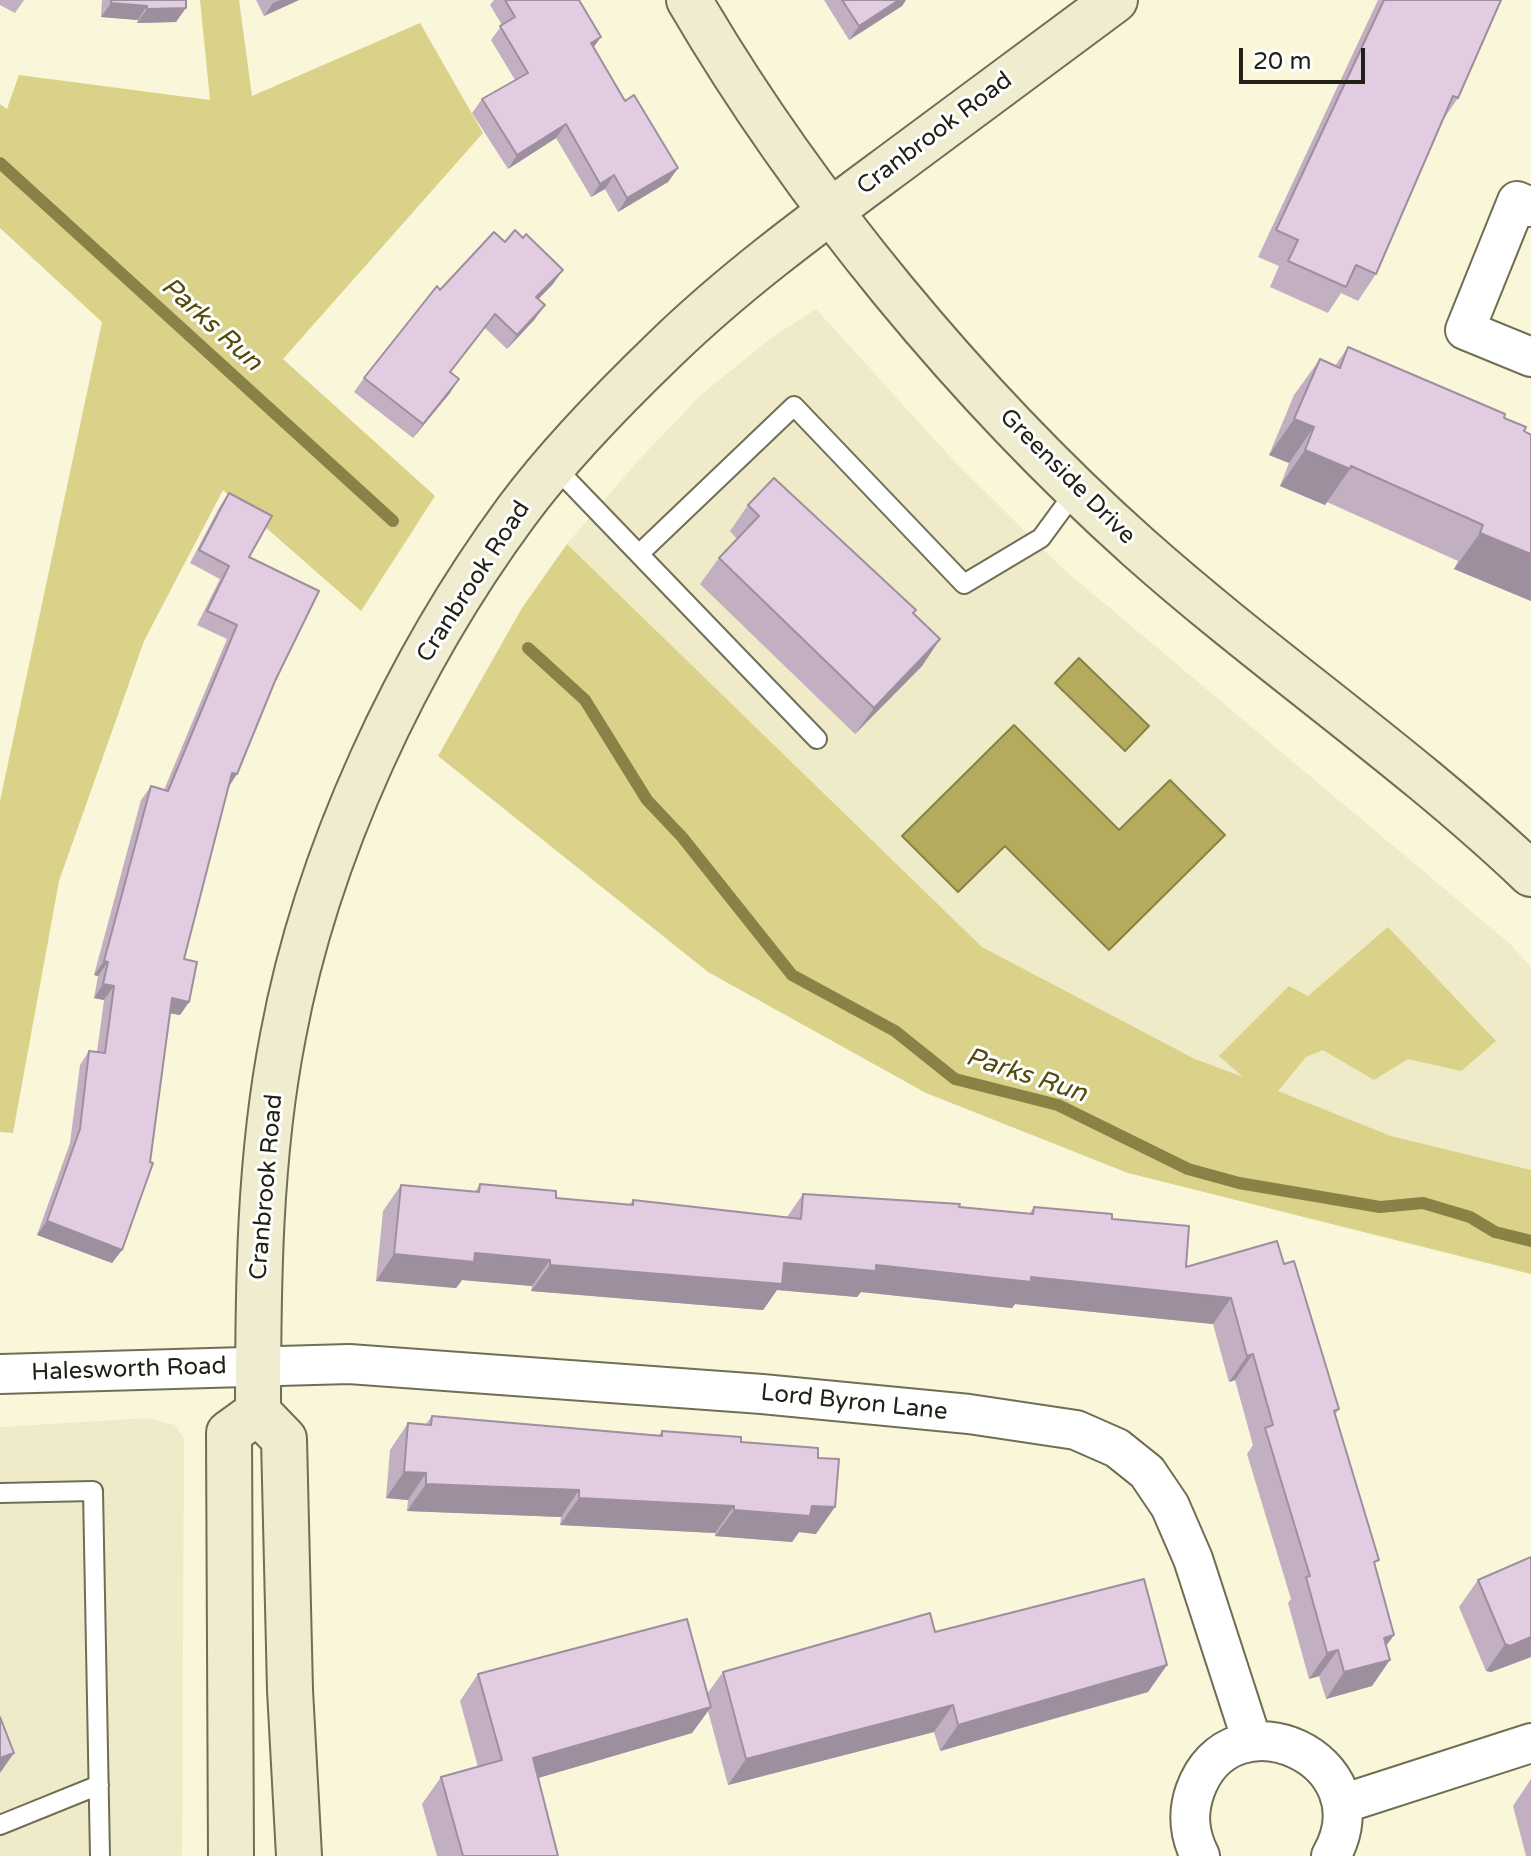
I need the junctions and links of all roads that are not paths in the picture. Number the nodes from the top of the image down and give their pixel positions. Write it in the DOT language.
graph roads {
  1 [pos="689,0"];
  2 [pos="1115,0"];
  3 [pos="1531,207"];
  4 [pos="832,210"];
  5 [pos="1531,357"];
  6 [pos="554,466"];
  7 [pos="1077,489"];
  8 [pos="639,554"];
  9 [pos="817,739"];
  10 [pos="1531,874"];
  11 [pos="258,1366"];
  12 [pos="0,1374"];
  13 [pos="258,1412"];
  14 [pos="0,1493"];
  15 [pos="1252,1741"];
  16 [pos="1531,1743"];
  17 [pos="99,1785"];
  18 [pos="1342,1804"];
  19 [pos="0,1825"];
  20 [pos="100,1856"];
  21 [pos="231,1856"];
  22 [pos="299,1856"];
  23 [pos="1200,1856"];
  24 [pos="1331,1856"];
  1 -- 4 [label="street, Greenside Drive"];
  2 -- 4 [label="street, Cranbrook Road"];
  3 -- 5 [label="street"];
  4 -- 6 [label="street, Cranbrook Road"];
  4 -- 7 [label="street, Greenside Drive"];
  6 -- 8 [label="lane"];
  6 -- 11 [label="street, Cranbrook Road"];
  7 -- 8 [label="lane"];
  7 -- 10 [label="street, Greenside Drive"];
  8 -- 9 [label="lane"];
  11 -- 12 [label="street, Halesworth Road"];
  11 -- 13 [label="street, Cranbrook Road"];
  11 -- 15 [label="street, Lord Byron Lane"];
  13 -- 21 [label="street"];
  13 -- 22 [label="street"];
  14 -- 17 [label="lane"];
  15 -- 18 [label="street"];
  15 -- 23 [label="street"];
  16 -- 18 [label="street"];
  17 -- 19 [label="lane"];
  17 -- 20 [label="lane"];
  18 -- 24 [label="street"];
}
